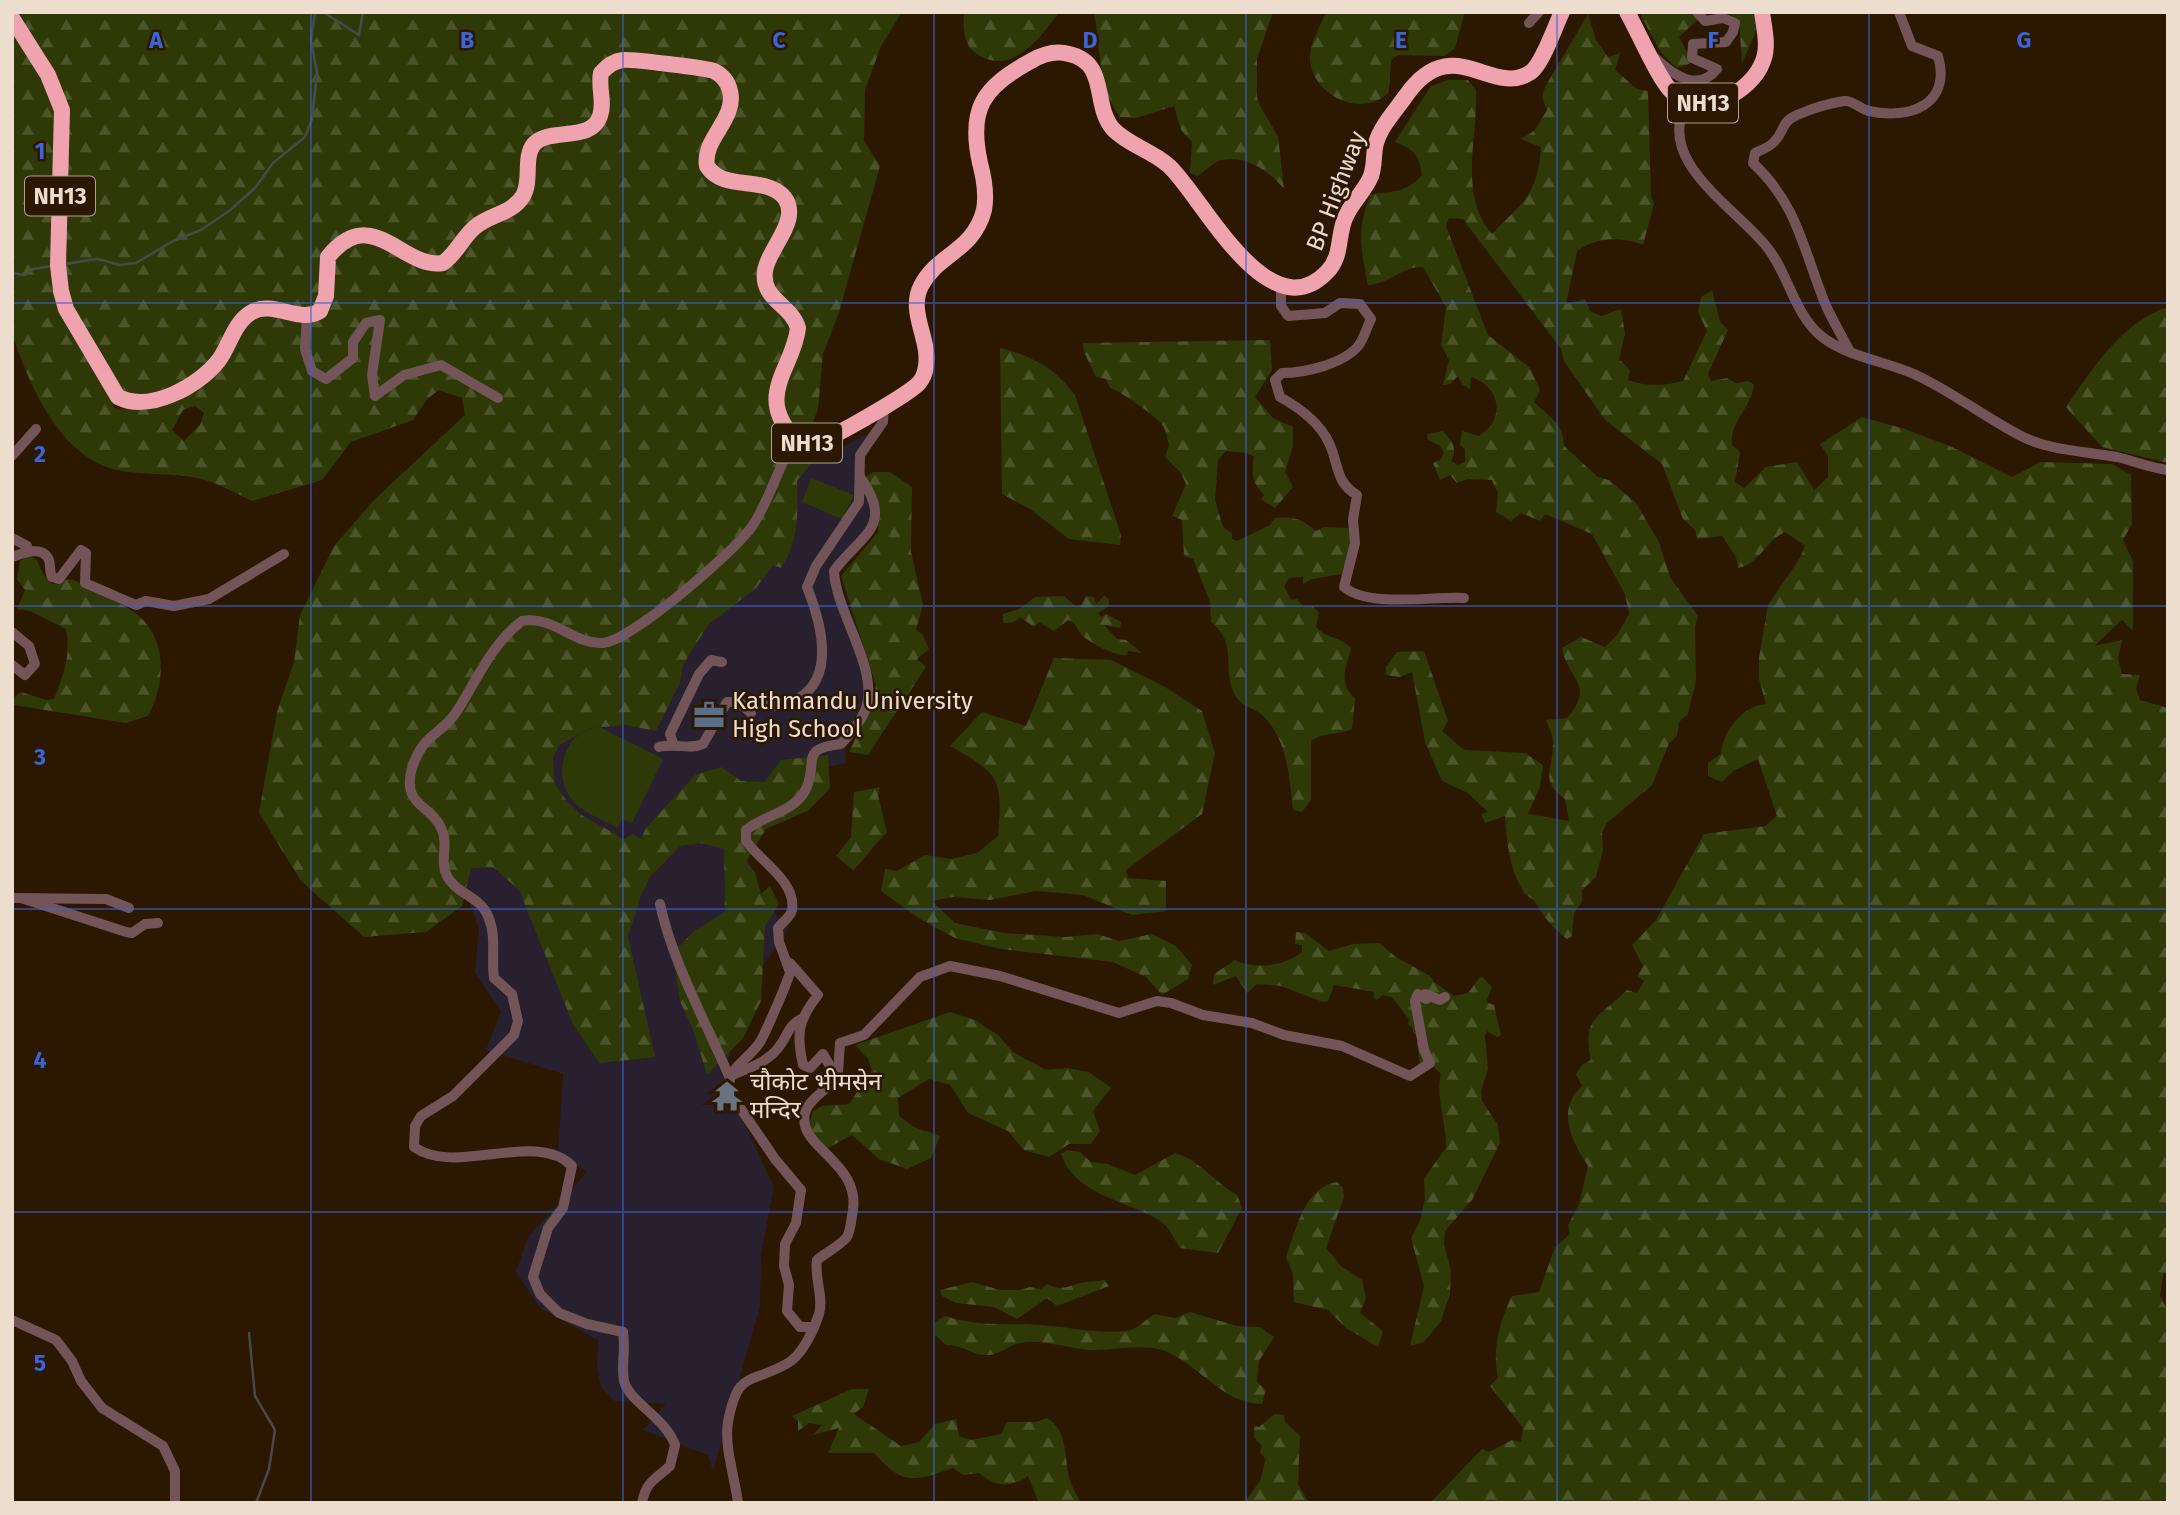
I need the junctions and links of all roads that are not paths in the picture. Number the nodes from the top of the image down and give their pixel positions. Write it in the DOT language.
graph roads {
  1 [pos="1539,12"];
  2 [pos="1562,12"];
  3 [pos="1627,12"];
  4 [pos="1697,12"];
  5 [pos="1762,12"];
  6 [pos="1899,12"];
  7 [pos="12,18"];
  8 [pos="1529,23"];
  9 [pos="1650,54"];
  10 [pos="1688,102"];
  11 [pos="1281,284"];
  12 [pos="307,315"];
  13 [pos="1849,350"];
  14 [pos="498,398"];
  15 [pos="884,405"];
  16 [pos="36,429"];
  17 [pos="795,439"];
  18 [pos="12,456"];
  19 [pos="2168,470"];
  20 [pos="860,477"];
  21 [pos="12,538"];
  22 [pos="29,551"];
  23 [pos="284,554"];
  24 [pos="12,557"];
  25 [pos="1464,598"];
  26 [pos="12,632"];
  27 [pos="722,662"];
  28 [pos="12,665"];
  29 [pos="673,743"];
  30 [pos="659,747"];
  31 [pos="17,898"];
  32 [pos="660,904"];
  33 [pos="129,908"];
  34 [pos="158,923"];
  35 [pos="781,949"];
  36 [pos="1445,997"];
  37 [pos="801,1019"];
  38 [pos="729,1076"];
  39 [pos="832,1082"];
  40 [pos="12,1320"];
  41 [pos="813,1327"];
  42 [pos="176,1503"];
  43 [pos="642,1503"];
  44 [pos="738,1503"];
  1 -- 8 [label="street"];
  2 -- 11 [label="highway, BP Highway"];
  3 -- 9 [label="highway, NH13"];
  4 -- 9 [label="street"];
  5 -- 10 [label="highway, NH13"];
  6 -- 13 [label="street"];
  7 -- 12 [label="highway, NH13"];
  9 -- 10 [label="highway, NH13"];
  10 -- 13 [label="street"];
  11 -- 15 [label="highway, NH13"];
  11 -- 25 [label="street"];
  12 -- 14 [label="street"];
  12 -- 17 [label="highway, NH13"];
  13 -- 19 [label="street"];
  15 -- 17 [label="highway, NH13"];
  15 -- 20 [label="street"];
  16 -- 18 [label="street"];
  17 -- 43 [label="street"];
  20 -- 29 [label="street"];
  20 -- 35 [label="street"];
  21 -- 22 [label="street"];
  22 -- 23 [label="street"];
  22 -- 24 [label="street"];
  26 -- 28 [label="street"];
  27 -- 29 [label="street"];
  29 -- 30 [label="street"];
  31 -- 33 [label="street"];
  31 -- 34 [label="street"];
  32 -- 38 [label="street"];
  35 -- 37 [label="street"];
  35 -- 38 [label="street"];
  36 -- 39 [label="street"];
  37 -- 38 [label="street"];
  37 -- 39 [label="street"];
  38 -- 41 [label="street"];
  39 -- 41 [label="street"];
  40 -- 42 [label="street"];
  41 -- 44 [label="street"];
}
